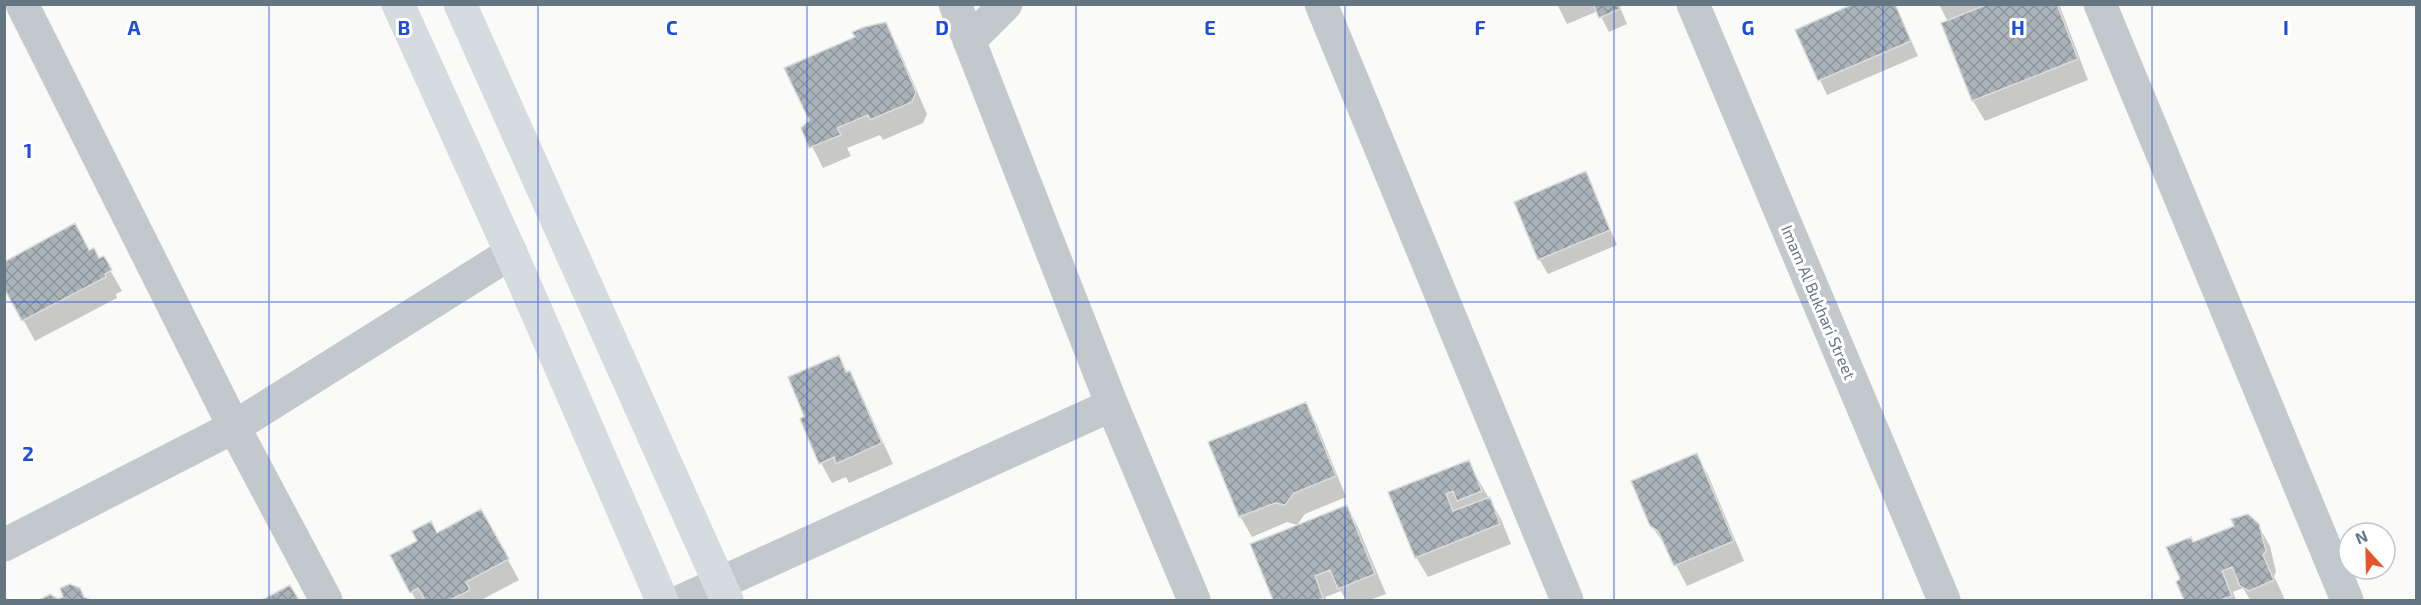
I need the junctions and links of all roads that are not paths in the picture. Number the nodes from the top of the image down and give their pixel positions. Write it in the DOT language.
graph roads {
  1 [pos="22,4"];
  2 [pos="398,4"];
  3 [pos="460,4"];
  4 [pos="954,4"];
  5 [pos="1006,4"];
  6 [pos="1321,4"];
  7 [pos="1693,4"];
  8 [pos="2100,4"];
  9 [pos="969,41"];
  10 [pos="511,253"];
  11 [pos="1112,405"];
  12 [pos="234,427"];
  13 [pos="4,545"];
  14 [pos="723,592"];
  15 [pos="326,600"];
  16 [pos="662,600"];
  17 [pos="683,600"];
  18 [pos="1194,600"];
  19 [pos="1567,600"];
  20 [pos="1944,600"];
  21 [pos="2347,600"];
  1 -- 12 [label="street"];
  2 -- 10 [label="main road"];
  3 -- 14 [label="main road"];
  4 -- 9 [label="street"];
  5 -- 9 [label="street"];
  6 -- 19 [label="street"];
  7 -- 20 [label="street, Imam Al Bukhari Street"];
  8 -- 21 [label="street"];
  9 -- 11 [label="street"];
  10 -- 12 [label="street"];
  10 -- 16 [label="main road"];
  11 -- 14 [label="street"];
  11 -- 18 [label="street"];
  12 -- 13 [label="street"];
  12 -- 15 [label="street"];
  14 -- 17 [label="street"];
}
